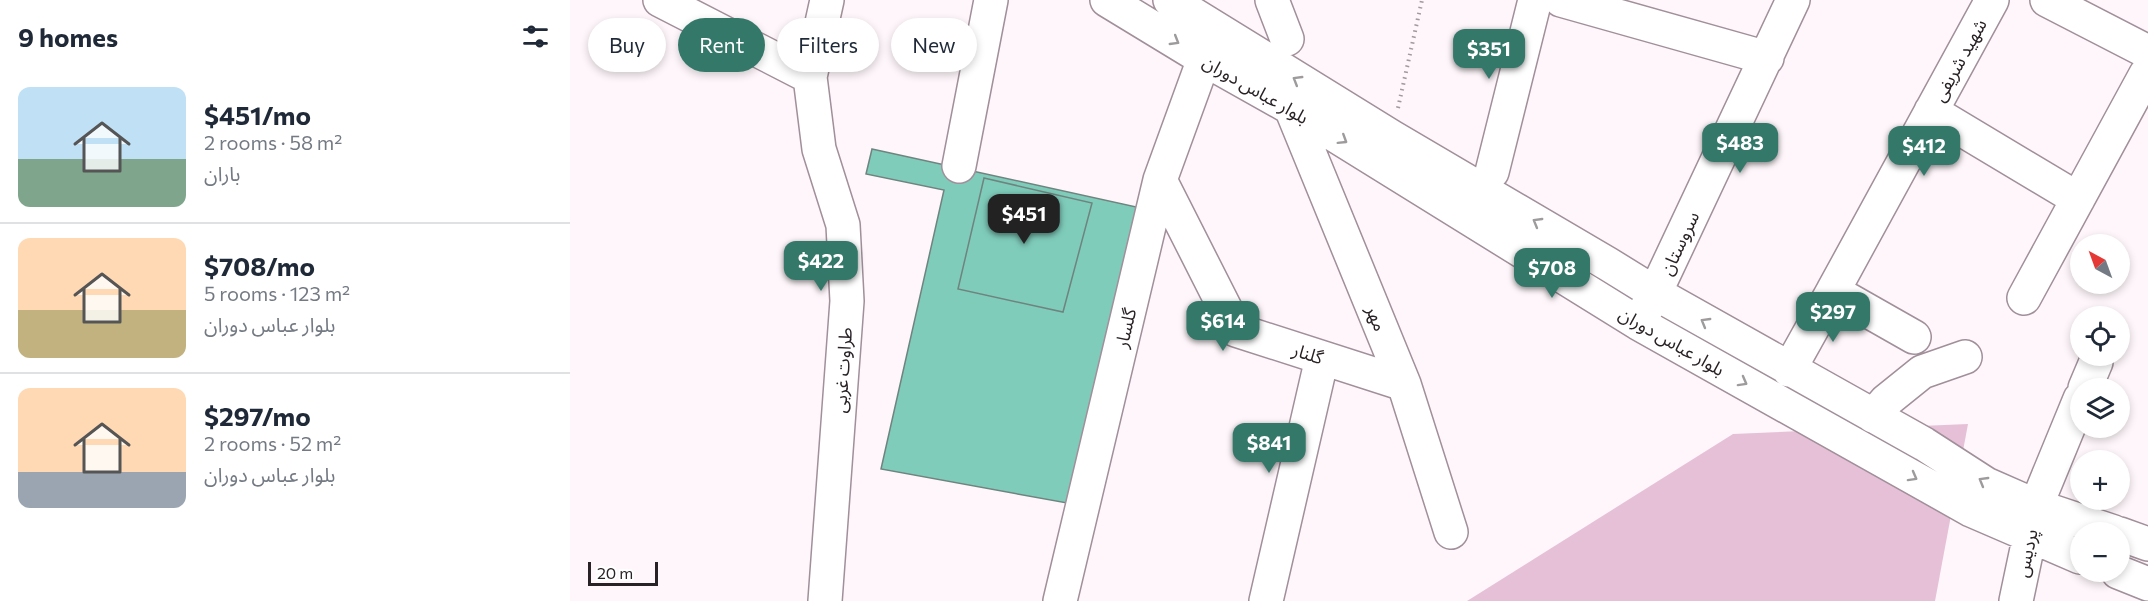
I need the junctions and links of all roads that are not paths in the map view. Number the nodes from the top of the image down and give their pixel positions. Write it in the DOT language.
graph roads {
  1 [pos="660,0"];
  2 [pos="827,0"];
  3 [pos="991,0"];
  4 [pos="1107,0"];
  5 [pos="1170,0"];
  6 [pos="1272,0"];
  7 [pos="1535,0"];
  8 [pos="1561,0"];
  9 [pos="1793,0"];
  10 [pos="1992,0"];
  11 [pos="2047,0"];
  12 [pos="1287,39"];
  13 [pos="1767,58"];
  14 [pos="1204,59"];
  15 [pos="2147,63"];
  16 [pos="810,77"];
  17 [pos="1292,108"];
  18 [pos="1931,111"];
  19 [pos="958,166"];
  20 [pos="1492,172"];
  21 [pos="1160,180"];
  22 [pos="2078,199"];
  23 [pos="1833,291"];
  24 [pos="1655,293"];
  25 [pos="2024,298"];
  26 [pos="1638,322"];
  27 [pos="1914,338"];
  28 [pos="1965,357"];
  29 [pos="1322,358"];
  30 [pos="1789,370"];
  31 [pos="1404,384"];
  32 [pos="1873,416"];
  33 [pos="2070,425"];
  34 [pos="2033,521"];
  35 [pos="1451,532"];
  36 [pos="2133,534"];
  37 [pos="2070,549"];
  38 [pos="2130,577"];
  39 [pos="2148,584"];
  40 [pos="825,601"];
  41 [pos="1060,601"];
  42 [pos="1266,601"];
  43 [pos="2016,601"];
  1 -- 16 [label="street"];
  2 -- 16 [label="street, طراوت غربی"];
  3 -- 19 [label="street"];
  4 -- 14 [label="street, بلوار عباس دوران, one-way"];
  24 -- 5 [label="street, بلوار عباس دوران, one-way"];
  6 -- 12 [label="street"];
  7 -- 20 [label="street"];
  8 -- 13 [label="street"];
  9 -- 13 [label="street, سروستان"];
  10 -- 18 [label="street, شهید شریفی"];
  11 -- 15 [label="street"];
  13 -- 24 [label="street, سروستان"];
  14 -- 17 [label="street, بلوار عباس دوران"];
  14 -- 21 [label="street, گلسار"];
  15 -- 22 [label="street"];
  16 -- 40 [label="street, طراوت غربی"];
  17 -- 26 [label="street, بلوار عباس دوران, one-way"];
  17 -- 31 [label="street, مهر"];
  18 -- 22 [label="street"];
  18 -- 23 [label="street, شهید شریفی"];
  21 -- 29 [label="street, گلنار"];
  21 -- 41 [label="street, گلسار"];
  22 -- 25 [label="street"];
  23 -- 27 [label="street"];
  23 -- 30 [label="street, شهید شریفی"];
  24 -- 26 [label="street, سروستان"];
  30 -- 24 [label="street, بلوار عباس دوران, one-way"];
  26 -- 34 [label="street, بلوار عباس دوران, one-way"];
  28 -- 32 [label="street"];
  29 -- 31 [label="street, گلنار"];
  29 -- 42 [label="street"];
  30 -- 32 [label="street, بلوار عباس دوران"];
  31 -- 35 [label="street, مهر"];
  34 -- 32 [label="street, بلوار عباس دوران, one-way"];
  33 -- 34 [label="street, پردیس"];
  34 -- 36 [label="street"];
  34 -- 37 [label="street"];
  34 -- 43 [label="street, پردیس"];
  38 -- 39 [label="street"];
}
